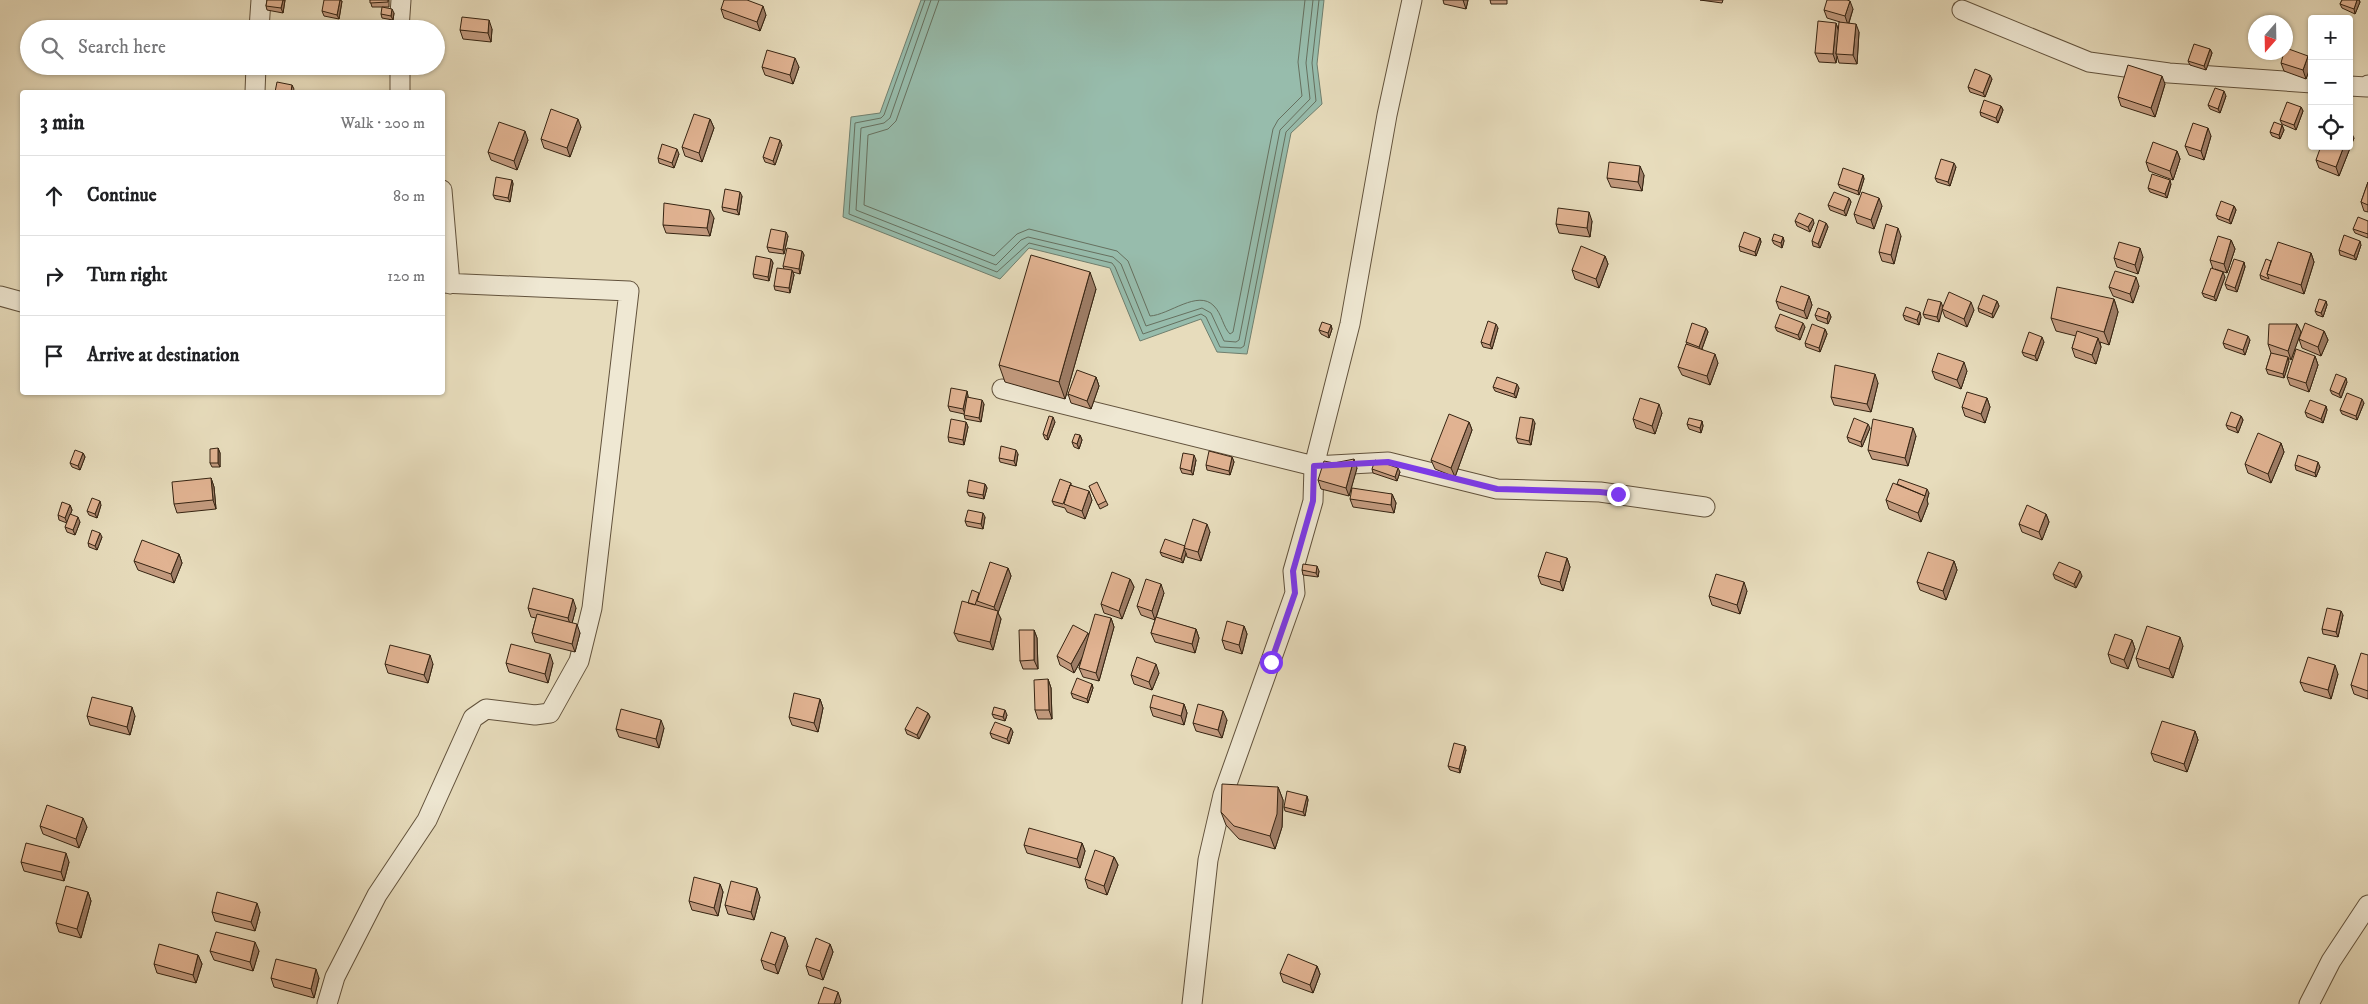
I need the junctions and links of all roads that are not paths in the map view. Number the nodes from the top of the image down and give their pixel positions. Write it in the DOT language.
graph roads {
  1 [pos="261,0"];
  2 [pos="402,0"];
  3 [pos="1412,0"];
  4 [pos="1962,10"];
  5 [pos="260,20"];
  6 [pos="400,20"];
  7 [pos="256,75"];
  8 [pos="400,75"];
  9 [pos="2308,84"];
  10 [pos="2368,85"];
  11 [pos="2353,86"];
  12 [pos="255,90"];
  13 [pos="400,90"];
  14 [pos="445,260"];
  15 [pos="446,284"];
  16 [pos="0,296"];
  17 [pos="20,301"];
  18 [pos="1002,389"];
  19 [pos="1314,466"];
  20 [pos="1705,507"];
  21 [pos="2368,905"];
  22 [pos="327,1004"];
  23 [pos="1192,1004"];
  24 [pos="2308,1004"];
  1 -- 5 [label="street"];
  2 -- 6 [label="street"];
  3 -- 19 [label="street"];
  4 -- 9 [label="street"];
  7 -- 12 [label="street"];
  8 -- 13 [label="street"];
  10 -- 11 [label="street"];
  14 -- 15 [label="street"];
  15 -- 22 [label="street"];
  16 -- 17 [label="street"];
  18 -- 19 [label="street"];
  19 -- 20 [label="street"];
  19 -- 23 [label="street"];
  21 -- 24 [label="street"];
}
